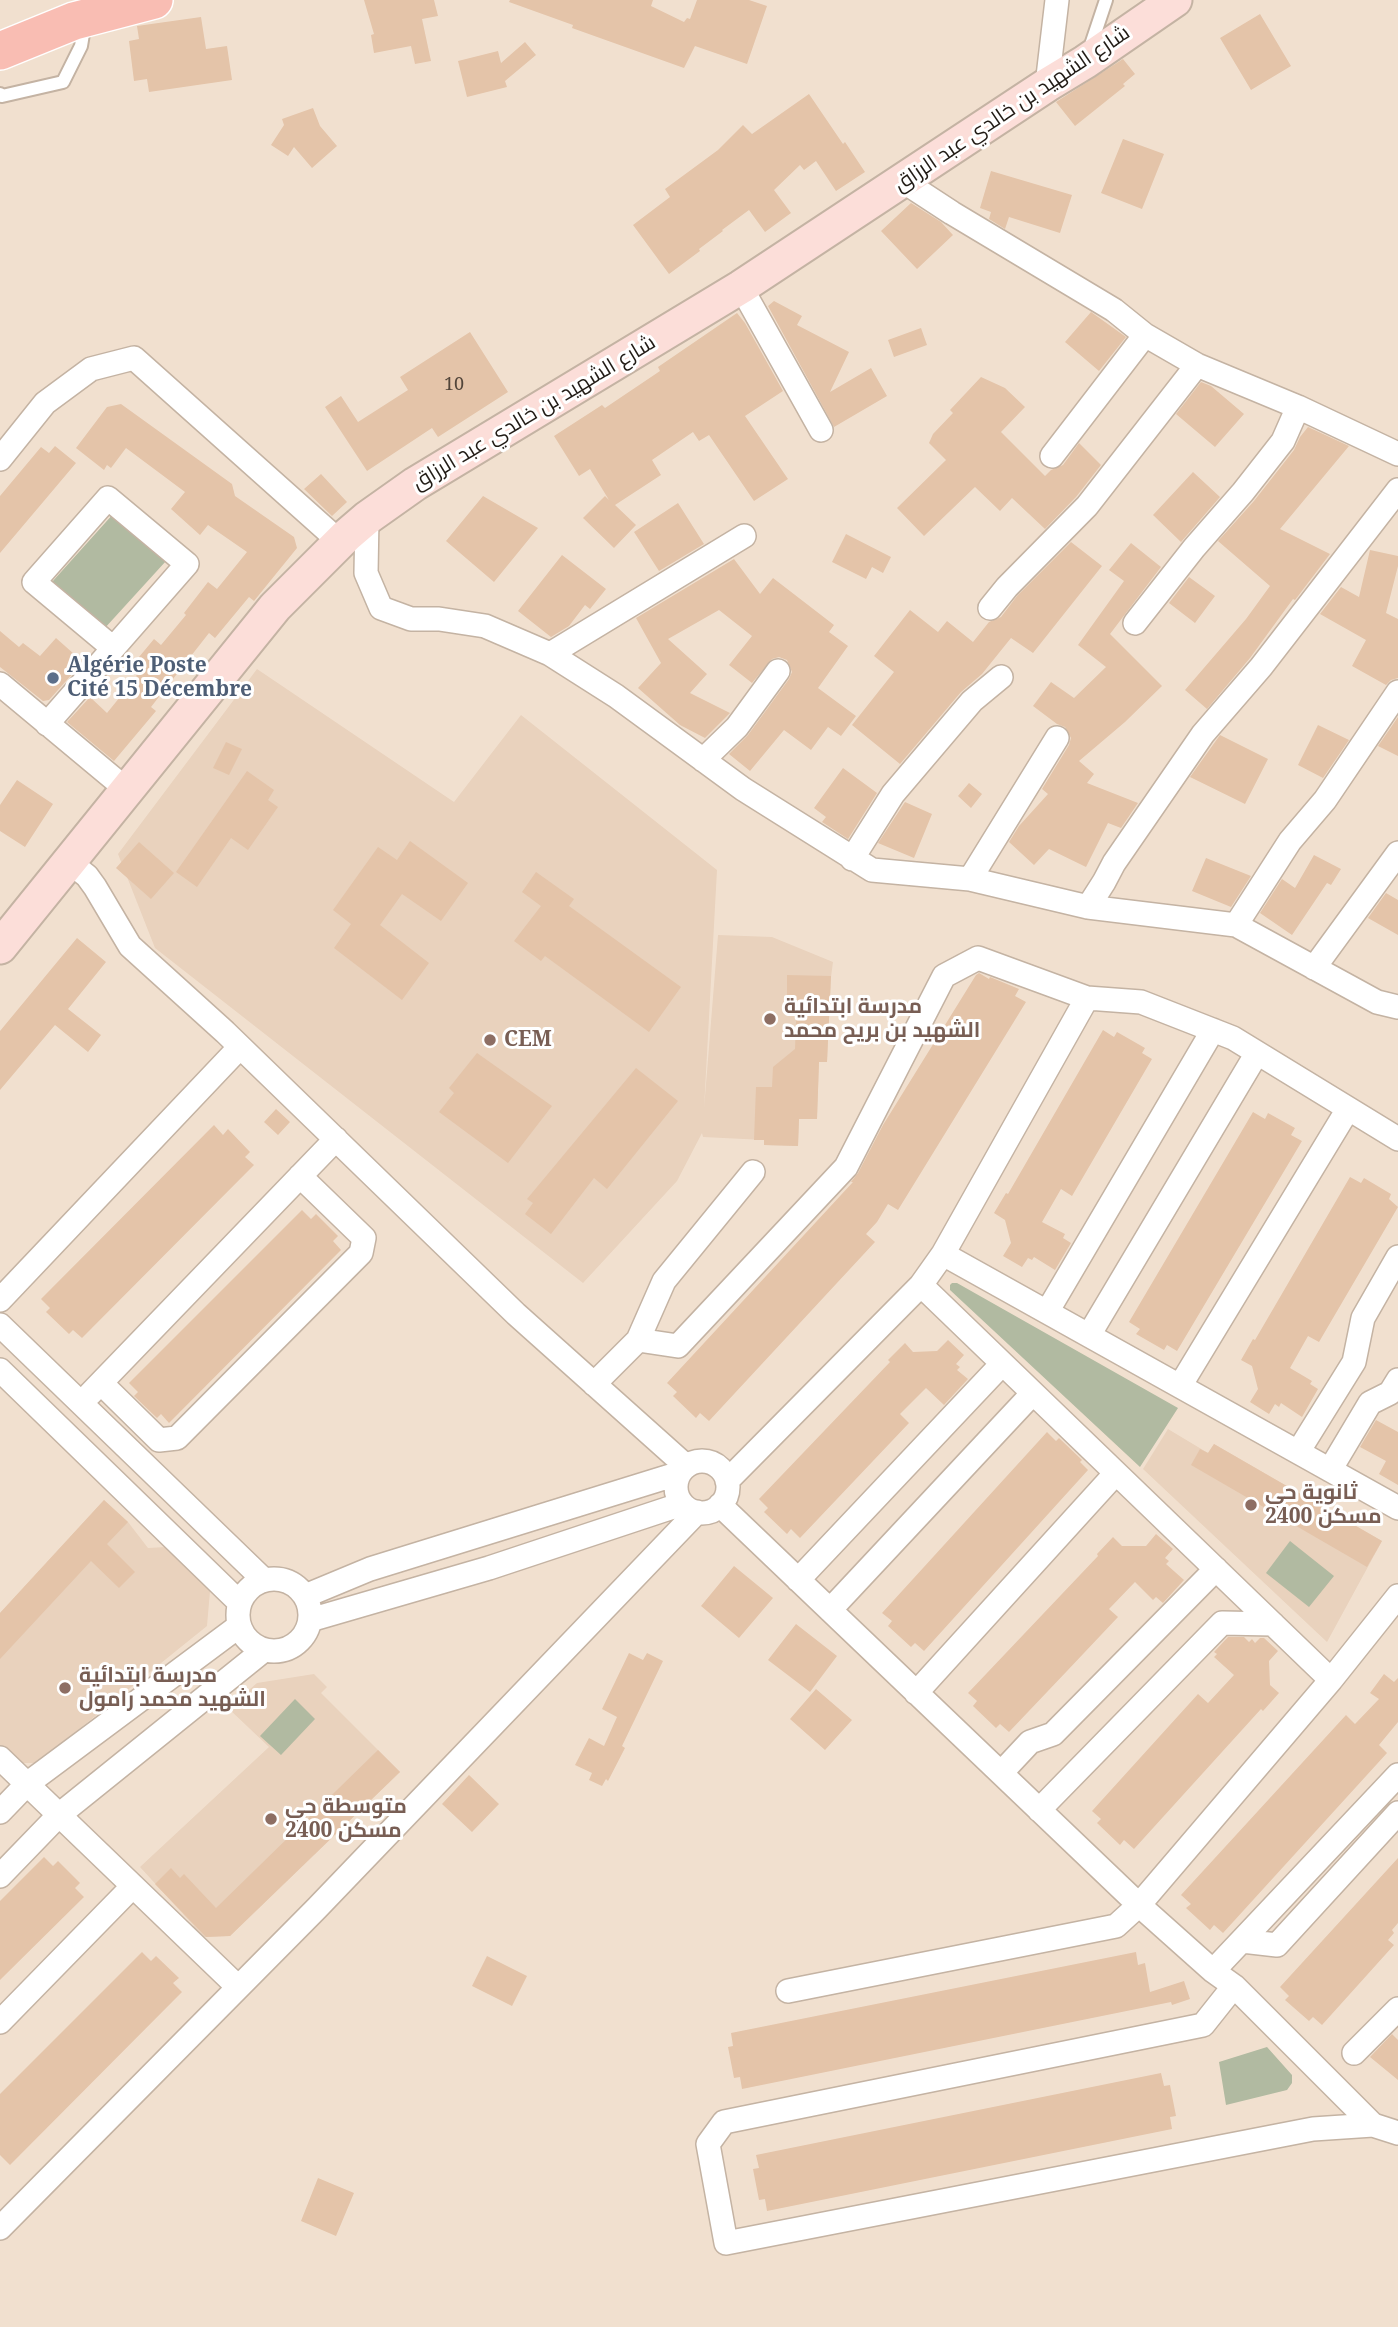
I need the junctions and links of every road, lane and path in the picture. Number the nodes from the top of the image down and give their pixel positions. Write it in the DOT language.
graph roads {
  1 [pos="154,0"];
  2 [pos="1056,0"];
  3 [pos="1106,0"];
  4 [pos="1175,0"];
  5 [pos="86,18"];
  6 [pos="0,51"];
  7 [pos="1085,62"];
  8 [pos="1047,85"];
  9 [pos="0,94"];
  10 [pos="904,181"];
  11 [pos="741,287"];
  12 [pos="1145,335"];
  13 [pos="1198,365"];
  14 [pos="1298,407"];
  15 [pos="821,430"];
  16 [pos="1398,454"];
  17 [pos="1052,456"];
  18 [pos="0,459"];
  19 [pos="1398,490"];
  20 [pos="368,518"];
  21 [pos="744,536"];
  22 [pos="340,542"];
  23 [pos="990,608"];
  24 [pos="1135,623"];
  25 [pos="113,648"];
  26 [pos="550,654"];
  27 [pos="778,671"];
  28 [pos="1000,677"];
  29 [pos="0,684"];
  30 [pos="1398,692"];
  31 [pos="47,724"];
  32 [pos="1057,738"];
  33 [pos="703,760"];
  34 [pos="127,789"];
  35 [pos="1398,853"];
  36 [pos="852,859"];
  37 [pos="68,861"];
  38 [pos="971,879"];
  39 [pos="1088,907"];
  40 [pos="1236,925"];
  41 [pos="0,947"];
  42 [pos="1314,968"];
  43 [pos="1087,998"];
  44 [pos="1398,1007"];
  45 [pos="1213,1030"];
  46 [pos="240,1047"];
  47 [pos="1257,1053"];
  48 [pos="1348,1109"];
  49 [pos="336,1139"];
  50 [pos="1398,1139"];
  51 [pos="754,1172"];
  52 [pos="300,1176"];
  53 [pos="943,1254"];
  54 [pos="1398,1257"];
  55 [pos="921,1285"];
  56 [pos="0,1300"];
  57 [pos="1047,1312"];
  58 [pos="0,1325"];
  59 [pos="1090,1335"];
  60 [pos="638,1340"];
  61 [pos="1002,1364"];
  62 [pos="0,1370"];
  63 [pos="1398,1380"];
  64 [pos="101,1383"];
  65 [pos="1341,1383"];
  66 [pos="594,1384"];
  67 [pos="1180,1386"];
  68 [pos="1033,1393"];
  69 [pos="81,1403"];
  70 [pos="1370,1403"];
  71 [pos="1298,1452"];
  72 [pos="683,1469"];
  73 [pos="1330,1470"];
  74 [pos="1116,1473"];
  75 [pos="727,1481"];
  76 [pos="720,1505"];
  77 [pos="689,1508"];
  78 [pos="1398,1508"];
  79 [pos="1216,1569"];
  80 [pos="264,1580"];
  81 [pos="798,1580"];
  82 [pos="305,1595"];
  83 [pos="1398,1596"];
  84 [pos="830,1610"];
  85 [pos="239,1615"];
  86 [pos="310,1620"];
  87 [pos="1273,1624"];
  88 [pos="264,1650"];
  89 [pos="1331,1680"];
  90 [pos="916,1693"];
  91 [pos="0,1758"];
  92 [pos="1001,1773"];
  93 [pos="1398,1775"];
  94 [pos="27,1784"];
  95 [pos="1039,1810"];
  96 [pos="0,1812"];
  97 [pos="1398,1813"];
  98 [pos="59,1815"];
  99 [pos="0,1876"];
  100 [pos="133,1886"];
  101 [pos="1139,1905"];
  102 [pos="1242,1941"];
  103 [pos="1213,1971"];
  104 [pos="1234,1986"];
  105 [pos="238,1987"];
  106 [pos="788,1991"];
  107 [pos="1398,2009"];
  108 [pos="0,2022"];
  109 [pos="1354,2053"];
  110 [pos="1373,2125"];
  111 [pos="1398,2133"];
  112 [pos="4,2215"];
  1 -- 5 [label="main road"];
  2 -- 8 [label="street"];
  3 -- 7 [label="lane"];
  4 -- 7 [label="main road, شارع الشهيد بن خالدي عبد الرزاق"];
  5 -- 6 [label="main road"];
  5 -- 9 [label="lane"];
  7 -- 8 [label="main road, شارع الشهيد بن خالدي عبد الرزاق"];
  8 -- 10 [label="main road, شارع الشهيد بن خالدي عبد الرزاق"];
  10 -- 11 [label="main road, شارع الشهيد بن خالدي عبد الرزاق"];
  10 -- 12 [label="street"];
  11 -- 15 [label="street"];
  11 -- 20 [label="main road, شارع الشهيد بن خالدي عبد الرزاق"];
  12 -- 13 [label="street"];
  12 -- 17 [label="street"];
  13 -- 14 [label="street"];
  13 -- 23 [label="street"];
  14 -- 16 [label="street"];
  14 -- 24 [label="street"];
  18 -- 22 [label="street"];
  19 -- 39 [label="street"];
  20 -- 22 [label="main road, شارع الشهيد بن خالدي عبد الرزاق"];
  20 -- 26 [label="street"];
  21 -- 26 [label="street"];
  22 -- 34 [label="main road, شارع الشهيد بن خالدي عبد الرزاق"];
  25 -- 25 [label="street"];
  25 -- 31 [label="street"];
  26 -- 33 [label="street"];
  27 -- 33 [label="street"];
  28 -- 36 [label="street"];
  29 -- 31 [label="street"];
  30 -- 40 [label="street"];
  31 -- 34 [label="street"];
  32 -- 38 [label="street"];
  33 -- 36 [label="street"];
  34 -- 37 [label="main road, شارع الشهيد بن خالدي عبد الرزاق"];
  35 -- 42 [label="street"];
  36 -- 38 [label="street"];
  37 -- 41 [label="main road, شارع الشهيد بن خالدي عبد الرزاق"];
  37 -- 46 [label="street"];
  38 -- 39 [label="street"];
  39 -- 40 [label="street"];
  40 -- 42 [label="street"];
  42 -- 44 [label="street"];
  43 -- 45 [label="street"];
  43 -- 53 [label="street"];
  43 -- 60 [label="street"];
  45 -- 47 [label="street"];
  45 -- 57 [label="street"];
  46 -- 49 [label="street"];
  46 -- 56 [label="street"];
  47 -- 48 [label="street"];
  47 -- 59 [label="street"];
  48 -- 50 [label="street"];
  48 -- 67 [label="street"];
  49 -- 52 [label="street"];
  49 -- 66 [label="street"];
  51 -- 60 [label="street"];
  52 -- 64 [label="street"];
  52 -- 64 [label="street"];
  53 -- 55 [label="street"];
  53 -- 57 [label="street"];
  54 -- 65 [label="street"];
  55 -- 61 [label="street"];
  55 -- 75 [label="street"];
  57 -- 59 [label="street"];
  58 -- 69 [label="street"];
  59 -- 67 [label="street"];
  60 -- 66 [label="street"];
  61 -- 68 [label="street"];
  61 -- 81 [label="street"];
  62 -- 85 [label="street"];
  63 -- 70 [label="street"];
  64 -- 69 [label="street"];
  65 -- 70 [label="street"];
  65 -- 71 [label="street"];
  66 -- 72 [label="street"];
  67 -- 71 [label="street"];
  68 -- 74 [label="street"];
  68 -- 84 [label="street"];
  69 -- 80 [label="street"];
  70 -- 73 [label="street"];
  71 -- 73 [label="street"];
  72 -- 75 [label="street"];
  72 -- 77 [label="street"];
  72 -- 82 [label="street"];
  73 -- 78 [label="street"];
  74 -- 79 [label="street"];
  74 -- 90 [label="street"];
  75 -- 76 [label="street"];
  76 -- 77 [label="street"];
  76 -- 81 [label="street"];
  77 -- 86 [label="street"];
  77 -- 105 [label="street"];
  79 -- 87 [label="street"];
  79 -- 92 [label="street"];
  80 -- 82 [label="street"];
  80 -- 85 [label="street"];
  81 -- 84 [label="street"];
  82 -- 86 [label="street"];
  83 -- 89 [label="street"];
  84 -- 90 [label="street"];
  85 -- 88 [label="street"];
  85 -- 94 [label="street"];
  86 -- 88 [label="street"];
  87 -- 89 [label="street"];
  87 -- 95 [label="street"];
  88 -- 98 [label="street"];
  89 -- 101 [label="street"];
  90 -- 92 [label="street"];
  91 -- 94 [label="street"];
  92 -- 95 [label="street"];
  93 -- 102 [label="street"];
  94 -- 96 [label="street"];
  94 -- 98 [label="street"];
  95 -- 101 [label="street"];
  97 -- 102 [label="street"];
  98 -- 99 [label="street"];
  98 -- 100 [label="street"];
  100 -- 105 [label="street"];
  100 -- 108 [label="street"];
  101 -- 103 [label="street"];
  101 -- 106 [label="street"];
  102 -- 103 [label="street"];
  103 -- 104 [label="street"];
  104 -- 110 [label="street"];
  104 -- 110 [label="street"];
  105 -- 112 [label="street"];
  107 -- 109 [label="street"];
  110 -- 111 [label="street"];
}
